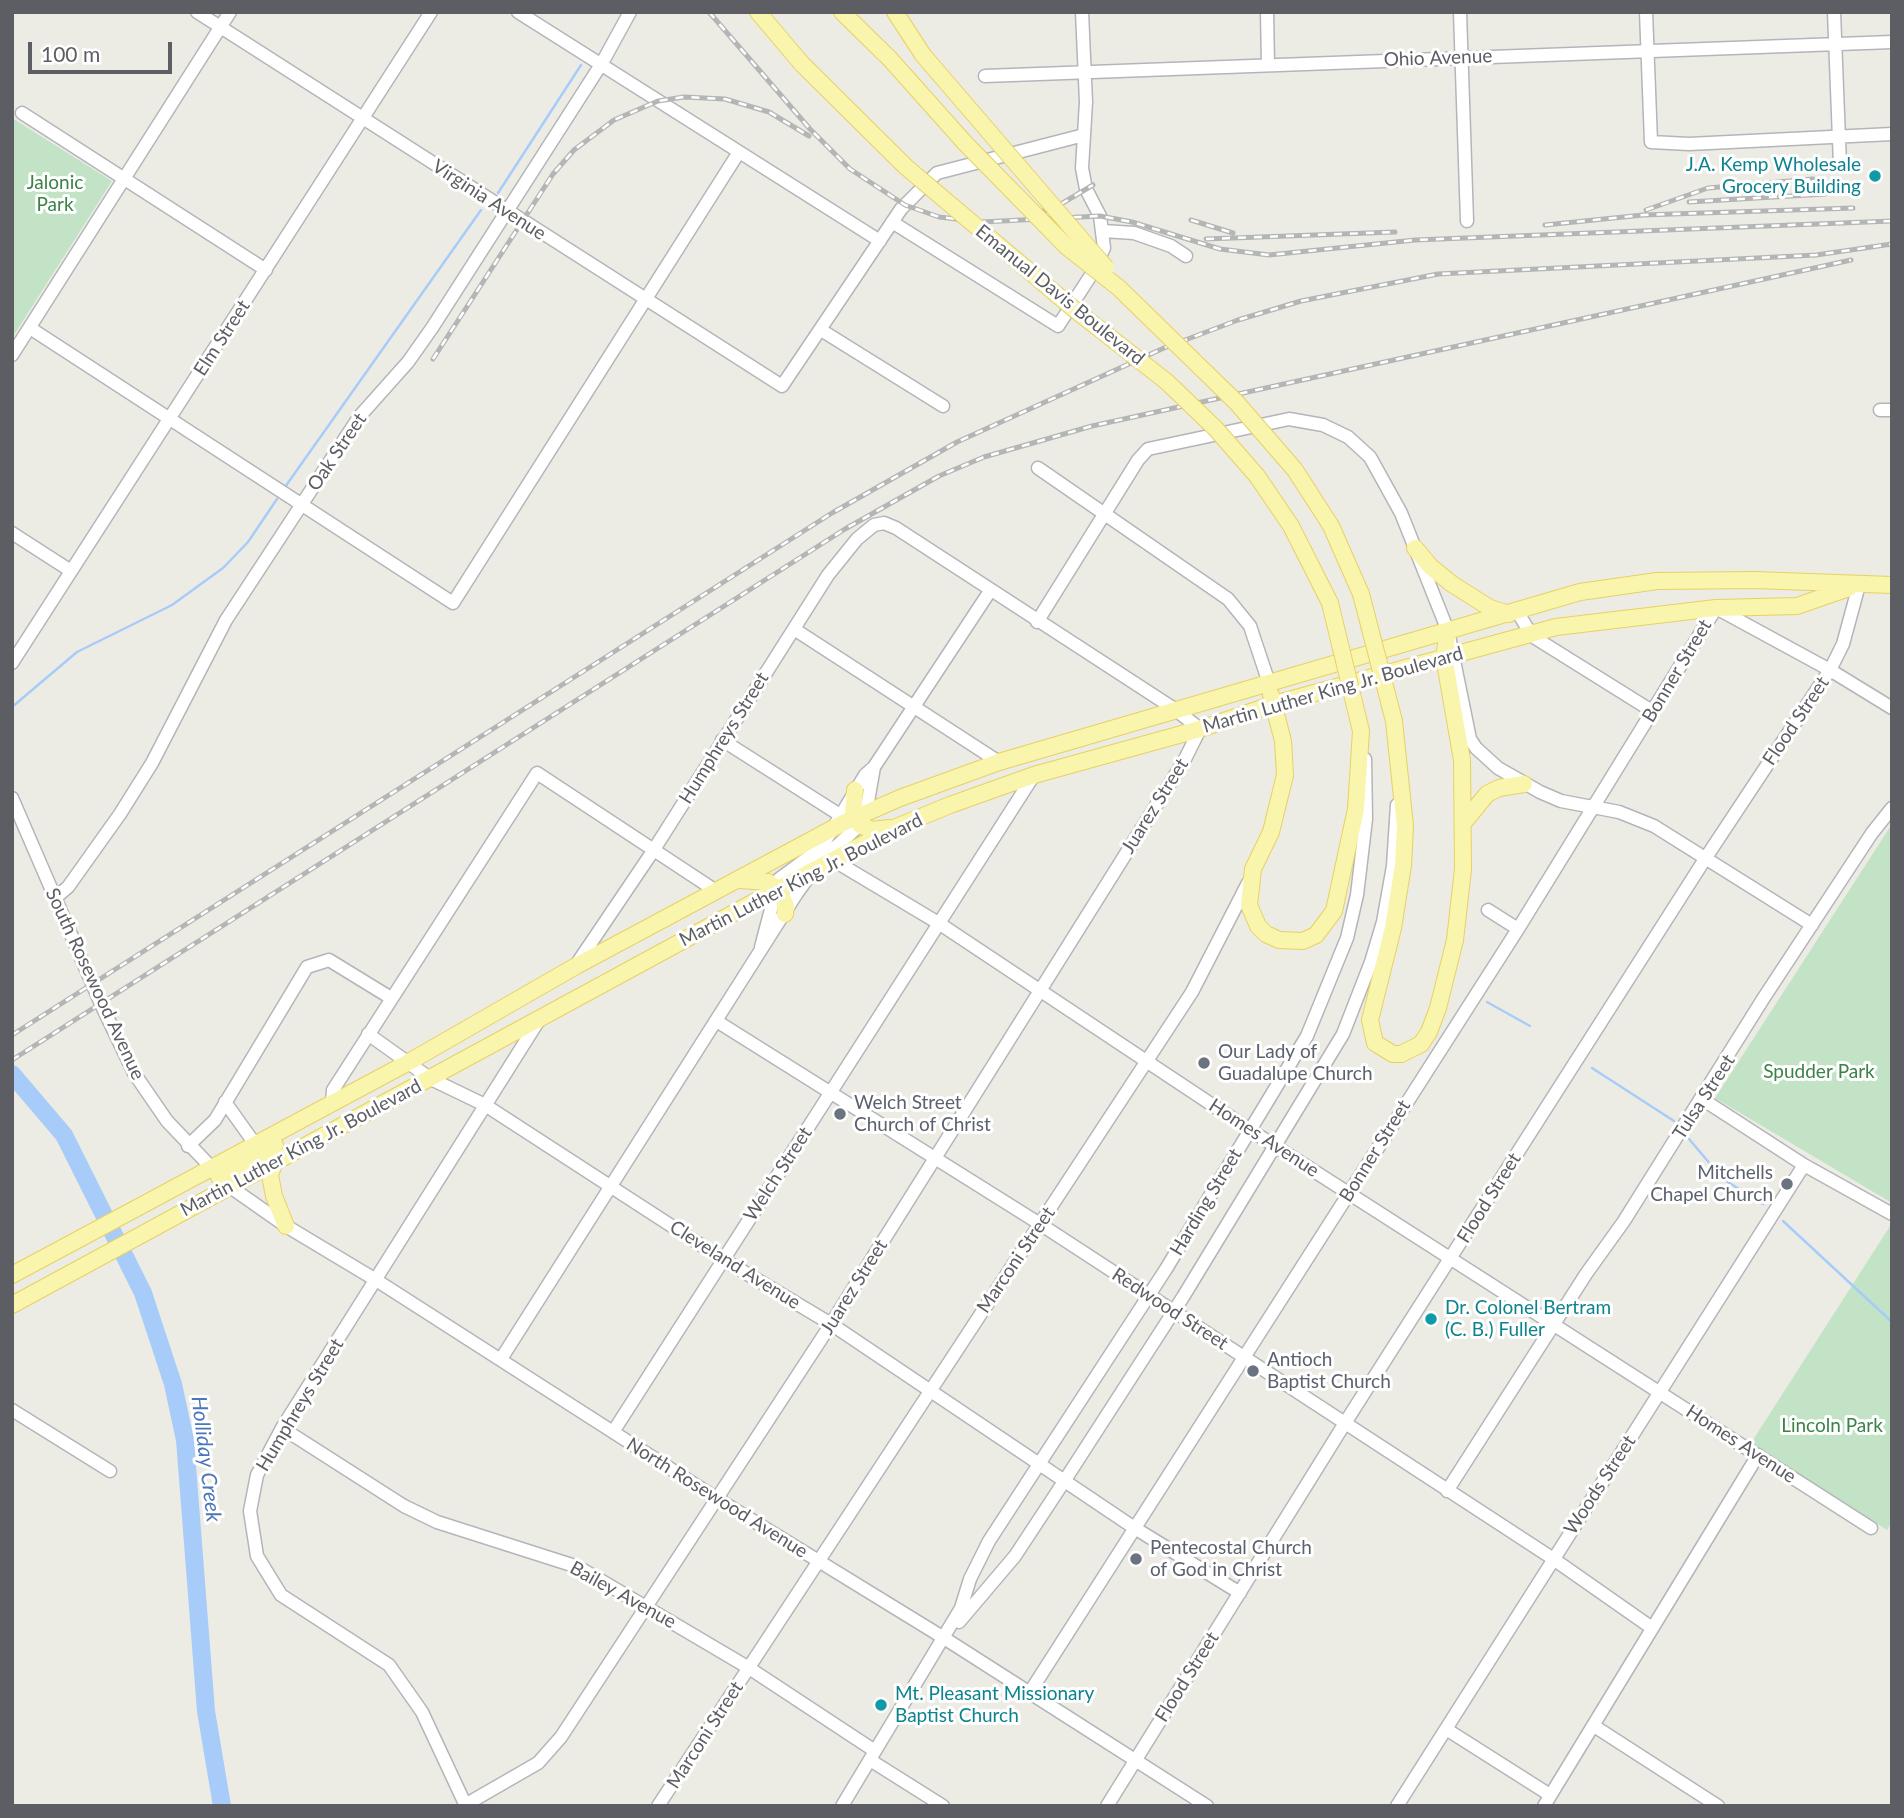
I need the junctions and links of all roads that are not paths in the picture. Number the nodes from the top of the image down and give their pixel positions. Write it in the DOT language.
graph roads {
  1 [pos="197,12"];
  2 [pos="230,12"];
  3 [pos="431,12"];
  4 [pos="518,12"];
  5 [pos="629,12"];
  6 [pos="758,12"];
  7 [pos="842,12"];
  8 [pos="895,12"];
  9 [pos="1082,12"];
  10 [pos="1267,12"];
  11 [pos="1460,12"];
  12 [pos="1646,12"];
  13 [pos="1834,12"];
  14 [pos="220,27"];
  15 [pos="1892,42"];
  16 [pos="1836,44"];
  17 [pos="1647,50"];
  18 [pos="1462,57"];
  19 [pos="602,63"];
  20 [pos="1268,65"];
  21 [pos="1085,72"];
  22 [pos="985,76"];
  23 [pos="23,113"];
  24 [pos="363,118"];
  25 [pos="1892,134"];
  26 [pos="1083,135"];
  27 [pos="1839,136"];
  28 [pos="739,152"];
  29 [pos="1840,165"];
  30 [pos="123,180"];
  31 [pos="508,211"];
  32 [pos="1467,221"];
  33 [pos="892,222"];
  34 [pos="1103,231"];
  35 [pos="880,242"];
  36 [pos="1186,256"];
  37 [pos="266,270"];
  38 [pos="1119,288"];
  39 [pos="647,298"];
  40 [pos="30,328"];
  41 [pos="821,330"];
  42 [pos="12,355"];
  43 [pos="943,406"];
  44 [pos="169,420"];
  45 [pos="1038,468"];
  46 [pos="301,506"];
  47 [pos="1104,514"];
  48 [pos="12,533"];
  49 [pos="1415,548"];
  50 [pos="71,571"];
  51 [pos="1858,585"];
  52 [pos="1892,585"];
  53 [pos="990,592"];
  54 [pos="1716,608"];
  55 [pos="1513,612"];
  56 [pos="1037,622"];
  57 [pos="794,629"];
  58 [pos="1448,631"];
  59 [pos="1532,636"];
  60 [pos="1449,656"];
  61 [pos="12,663"];
  62 [pos="1830,670"];
  63 [pos="1269,683"];
  64 [pos="1274,704"];
  65 [pos="915,705"];
  66 [pos="1892,708"];
  67 [pos="1176,710"];
  68 [pos="1652,711"];
  69 [pos="1200,729"];
  70 [pos="1361,731"];
  71 [pos="722,740"];
  72 [pos="999,762"];
  73 [pos="874,767"];
  74 [pos="1034,775"];
  75 [pos="1524,784"];
  76 [pos="1399,785"];
  77 [pos="855,790"];
  78 [pos="12,798"];
  79 [pos="1595,806"];
  80 [pos="1892,808"];
  81 [pos="839,815"];
  82 [pos="861,818"];
  83 [pos="1465,821"];
  84 [pos="894,828"];
  85 [pos="831,830"];
  86 [pos="653,851"];
  87 [pos="1705,859"];
  88 [pos="834,860"];
  89 [pos="1253,869"];
  90 [pos="813,871"];
  91 [pos="737,880"];
  92 [pos="778,889"];
  93 [pos="716,891"];
  94 [pos="55,898"];
  95 [pos="1488,910"];
  96 [pos="785,914"];
  97 [pos="940,924"];
  98 [pos="1812,925"];
  99 [pos="1518,929"];
  100 [pos="760,955"];
  101 [pos="576,966"];
  102 [pos="1040,989"];
  103 [pos="391,998"];
  104 [pos="541,1017"];
  105 [pos="718,1022"];
  106 [pos="368,1034"];
  107 [pos="1147,1060"];
  108 [pos="409,1062"];
  109 [pos="431,1079"];
  110 [pos="830,1094"];
  111 [pos="1702,1099"];
  112 [pos="225,1102"];
  113 [pos="328,1105"];
  114 [pos="485,1105"];
  115 [pos="1250,1130"];
  116 [pos="255,1144"];
  117 [pos="188,1146"];
  118 [pos="1275,1146"];
  119 [pos="934,1159"];
  120 [pos="275,1161"];
  121 [pos="1804,1165"];
  122 [pos="219,1177"];
  123 [pos="610,1185"];
  124 [pos="1349,1193"];
  125 [pos="1892,1214"];
  126 [pos="1040,1224"];
  127 [pos="286,1226"];
  128 [pos="1451,1258"];
  129 [pos="724,1259"];
  130 [pos="12,1275"];
  131 [pos="376,1280"];
  132 [pos="1149,1296"];
  133 [pos="12,1306"];
  134 [pos="1173,1311"];
  135 [pos="831,1324"];
  136 [pos="1554,1324"];
  137 [pos="1243,1356"];
  138 [pos="501,1359"];
  139 [pos="930,1389"];
  140 [pos="1660,1392"];
  141 [pos="12,1410"];
  142 [pos="1345,1423"];
  143 [pos="282,1428"];
  144 [pos="613,1432"];
  145 [pos="1758,1455"];
  146 [pos="1040,1462"];
  147 [pos="110,1471"];
  148 [pos="1066,1480"];
  149 [pos="1447,1491"];
  150 [pos="716,1498"];
  151 [pos="1133,1527"];
  152 [pos="1871,1528"];
  153 [pos="1552,1558"];
  154 [pos="819,1563"];
  155 [pos="1240,1593"];
  156 [pos="645,1606"];
  157 [pos="1652,1628"];
  158 [pos="944,1638"];
  159 [pos="749,1668"];
  160 [pos="1030,1692"];
  161 [pos="1594,1726"];
  162 [pos="1446,1729"];
  163 [pos="873,1756"];
  164 [pos="1135,1760"];
  165 [pos="1547,1800"];
  166 [pos="466,1806"];
  167 [pos="657,1806"];
  168 [pos="842,1806"];
  169 [pos="943,1806"];
  170 [pos="1107,1806"];
  171 [pos="1207,1806"];
  172 [pos="1397,1806"];
  173 [pos="1718,1806"];
  1 -- 14 [label="street, Virginia Avenue"];
  2 -- 14 [label="street"];
  3 -- 24 [label="street, Elm Street"];
  4 -- 19 [label="street"];
  5 -- 19 [label="street, Oak Street"];
  6 -- 70 [label="main road, Emanual Davis Boulevard, bridge"];
  7 -- 38 [label="main road, Emanual Davis Boulevard, bridge"];
  8 -- 38 [label="main road, bridge"];
  9 -- 21 [label="street"];
  10 -- 20 [label="street"];
  11 -- 18 [label="street"];
  12 -- 17 [label="street"];
  13 -- 16 [label="street"];
  14 -- 24 [label="street, Virginia Avenue"];
  14 -- 30 [label="street"];
  15 -- 16 [label="street, Ohio Avenue"];
  16 -- 17 [label="street, Ohio Avenue"];
  16 -- 27 [label="street"];
  17 -- 18 [label="street, Ohio Avenue"];
  17 -- 27 [label="street"];
  18 -- 20 [label="street, Ohio Avenue"];
  18 -- 32 [label="street"];
  19 -- 28 [label="street"];
  19 -- 31 [label="street, Oak Street"];
  20 -- 21 [label="street, Ohio Avenue"];
  21 -- 22 [label="street, Ohio Avenue"];
  21 -- 26 [label="street"];
  23 -- 30 [label="street"];
  24 -- 31 [label="street, Virginia Avenue"];
  24 -- 37 [label="street, Elm Street"];
  25 -- 27 [label="street"];
  26 -- 33 [label="street"];
  26 -- 34 [label="street"];
  27 -- 29 [label="street"];
  28 -- 35 [label="street"];
  28 -- 39 [label="street"];
  30 -- 37 [label="street"];
  30 -- 40 [label="street"];
  31 -- 39 [label="street, Virginia Avenue"];
  31 -- 46 [label="street, Oak Street"];
  33 -- 34 [label="street"];
  33 -- 35 [label="street"];
  34 -- 36 [label="street"];
  35 -- 41 [label="street"];
  37 -- 44 [label="street, Elm Street"];
  38 -- 76 [label="main road, Emanual Davis Boulevard, bridge"];
  39 -- 41 [label="street, Virginia Avenue"];
  39 -- 46 [label="street"];
  40 -- 42 [label="street"];
  40 -- 44 [label="street"];
  41 -- 43 [label="street"];
  44 -- 46 [label="street"];
  44 -- 50 [label="street, Elm Street"];
  45 -- 47 [label="street"];
  46 -- 94 [label="street, Oak Street"];
  47 -- 49 [label="street"];
  47 -- 56 [label="street"];
  47 -- 63 [label="street"];
  48 -- 50 [label="street"];
  49 -- 55 [label="main road"];
  49 -- 58 [label="street"];
  50 -- 61 [label="street, Elm Street"];
  51 -- 52 [label="main road, Martin Luther King Jr. Boulevard"];
  51 -- 54 [label="main road, Martin Luther King Jr. Boulevard"];
  51 -- 55 [label="main road, Martin Luther King Jr. Boulevard"];
  51 -- 62 [label="street, Flood Street"];
  53 -- 56 [label="street"];
  53 -- 57 [label="street, Humphreys Street"];
  53 -- 65 [label="street"];
  54 -- 59 [label="main road, Martin Luther King Jr. Boulevard"];
  54 -- 62 [label="street"];
  54 -- 68 [label="street, Bonner Street"];
  55 -- 58 [label="main road, Martin Luther King Jr. Boulevard"];
  55 -- 59 [label="street"];
  56 -- 67 [label="street"];
  57 -- 65 [label="street"];
  57 -- 71 [label="street, Humphreys Street"];
  58 -- 60 [label="main road"];
  58 -- 63 [label="main road, Martin Luther King Jr. Boulevard"];
  59 -- 60 [label="main road, Martin Luther King Jr. Boulevard"];
  59 -- 68 [label="street"];
  60 -- 64 [label="main road, Martin Luther King Jr. Boulevard"];
  60 -- 75 [label="street"];
  60 -- 83 [label="main road"];
  62 -- 66 [label="street"];
  62 -- 87 [label="street, Flood Street"];
  63 -- 64 [label="main road, Marconi Street"];
  63 -- 67 [label="main road, Martin Luther King Jr. Boulevard"];
  64 -- 69 [label="main road, Martin Luther King Jr. Boulevard"];
  64 -- 89 [label="main road, Marconi Street"];
  65 -- 72 [label="street"];
  65 -- 73 [label="street"];
  67 -- 69 [label="street"];
  67 -- 72 [label="main road, Martin Luther King Jr. Boulevard"];
  68 -- 79 [label="street, Bonner Street"];
  69 -- 74 [label="main road, Martin Luther King Jr. Boulevard"];
  69 -- 102 [label="street, Juarez Street"];
  70 -- 89 [label="main road, Emanual Davis Boulevard"];
  70 -- 115 [label="street, Harding Street"];
  71 -- 81 [label="street"];
  71 -- 86 [label="street, Humphreys Street"];
  72 -- 82 [label="main road, Martin Luther King Jr. Boulevard"];
  73 -- 77 [label="street"];
  73 -- 82 [label="street"];
  74 -- 84 [label="main road, Martin Luther King Jr. Boulevard"];
  74 -- 97 [label="street, Welch Street"];
  75 -- 79 [label="street"];
  75 -- 83 [label="main road"];
  76 -- 83 [label="main road"];
  76 -- 118 [label="street, Harding Street"];
  77 -- 81 [label="street"];
  77 -- 82 [label="main road"];
  78 -- 94 [label="street, South Rosewood Avenue"];
  79 -- 87 [label="street"];
  79 -- 99 [label="street, Bonner Street"];
  80 -- 98 [label="street, Tulsa Street"];
  81 -- 85 [label="street"];
  82 -- 84 [label="main road"];
  82 -- 85 [label="main road, Martin Luther King Jr. Boulevard"];
  82 -- 90 [label="street"];
  84 -- 88 [label="main road, Martin Luther King Jr. Boulevard"];
  85 -- 91 [label="main road, Martin Luther King Jr. Boulevard"];
  85 -- 92 [label="street"];
  86 -- 93 [label="street"];
  86 -- 101 [label="street, Humphreys Street"];
  86 -- 103 [label="street"];
  87 -- 98 [label="street"];
  87 -- 128 [label="street, Flood Street"];
  88 -- 90 [label="main road, Martin Luther King Jr. Boulevard"];
  88 -- 97 [label="street, Homes Avenue"];
  89 -- 107 [label="street, Marconi Street"];
  90 -- 92 [label="main road, Martin Luther King Jr. Boulevard"];
  90 -- 96 [label="street"];
  91 -- 92 [label="main road"];
  91 -- 93 [label="main road, Martin Luther King Jr. Boulevard"];
  92 -- 96 [label="main road"];
  92 -- 100 [label="street"];
  92 -- 104 [label="main road, Martin Luther King Jr. Boulevard"];
  93 -- 101 [label="main road, Martin Luther King Jr. Boulevard"];
  94 -- 117 [label="street, South Rosewood Avenue"];
  95 -- 99 [label="street"];
  96 -- 100 [label="street"];
  97 -- 102 [label="street, Homes Avenue"];
  97 -- 110 [label="street, Welch Street"];
  98 -- 111 [label="street, Tulsa Street"];
  99 -- 124 [label="street, Bonner Street"];
  100 -- 105 [label="street"];
  101 -- 108 [label="main road, Martin Luther King Jr. Boulevard"];
  102 -- 107 [label="street, Homes Avenue"];
  102 -- 119 [label="street, Juarez Street"];
  103 -- 106 [label="street"];
  103 -- 112 [label="street"];
  104 -- 109 [label="main road, Martin Luther King Jr. Boulevard"];
  104 -- 114 [label="street, Humphreys Street"];
  105 -- 110 [label="street, Redwood Street"];
  105 -- 123 [label="street"];
  106 -- 108 [label="street, Cleveland Avenue"];
  106 -- 113 [label="street"];
  107 -- 115 [label="street, Homes Avenue"];
  107 -- 126 [label="street, Marconi Street"];
  108 -- 109 [label="street, Cleveland Avenue"];
  108 -- 113 [label="main road, Martin Luther King Jr. Boulevard"];
  109 -- 114 [label="street, Cleveland Avenue"];
  109 -- 120 [label="main road, Martin Luther King Jr. Boulevard"];
  110 -- 119 [label="street, Redwood Street"];
  110 -- 129 [label="street, Welch Street"];
  111 -- 121 [label="street"];
  111 -- 136 [label="street, Tulsa Street"];
  112 -- 116 [label="street"];
  112 -- 117 [label="street"];
  113 -- 116 [label="main road, Martin Luther King Jr. Boulevard"];
  113 -- 122 [label="main road"];
  114 -- 123 [label="street, Cleveland Avenue"];
  114 -- 131 [label="street, Humphreys Street"];
  115 -- 118 [label="street, Homes Avenue"];
  115 -- 132 [label="street, Harding Street"];
  116 -- 122 [label="main road, Martin Luther King Jr. Boulevard"];
  117 -- 122 [label="street, South Rosewood Avenue"];
  118 -- 124 [label="street, Homes Avenue"];
  118 -- 134 [label="street, Harding Street"];
  119 -- 126 [label="street, Redwood Street"];
  119 -- 135 [label="street, Juarez Street"];
  120 -- 122 [label="main road, Martin Luther King Jr. Boulevard"];
  120 -- 127 [label="main road"];
  121 -- 125 [label="street"];
  121 -- 140 [label="street, Woods Street"];
  122 -- 127 [label="street, North Rosewood Avenue"];
  122 -- 130 [label="main road, Martin Luther King Jr. Boulevard"];
  122 -- 133 [label="main road, Martin Luther King Jr. Boulevard"];
  123 -- 129 [label="street, Cleveland Avenue"];
  123 -- 138 [label="street"];
  124 -- 128 [label="street, Homes Avenue"];
  124 -- 137 [label="street, Bonner Street"];
  126 -- 132 [label="street, Redwood Street"];
  126 -- 139 [label="street, Marconi Street"];
  127 -- 131 [label="street, North Rosewood Avenue"];
  128 -- 136 [label="street, Homes Avenue"];
  128 -- 142 [label="street, Flood Street"];
  129 -- 135 [label="street, Cleveland Avenue"];
  129 -- 144 [label="street, Welch Street"];
  131 -- 138 [label="street, North Rosewood Avenue"];
  131 -- 143 [label="street, Humphreys Street"];
  132 -- 134 [label="street, Redwood Street"];
  132 -- 146 [label="street, Harding Street"];
  134 -- 137 [label="street, Redwood Street"];
  134 -- 148 [label="street, Harding Street"];
  135 -- 139 [label="street, Cleveland Avenue"];
  135 -- 150 [label="street, Juarez Street"];
  136 -- 140 [label="street, Homes Avenue"];
  136 -- 149 [label="street, Tulsa Street"];
  137 -- 142 [label="street, Redwood Street"];
  137 -- 151 [label="street, Bonner Street"];
  138 -- 144 [label="street, North Rosewood Avenue"];
  139 -- 146 [label="street, Cleveland Avenue"];
  139 -- 154 [label="street, Marconi Street"];
  140 -- 145 [label="street, Homes Avenue"];
  140 -- 153 [label="street, Woods Street"];
  141 -- 147 [label="street"];
  142 -- 149 [label="street, Redwood Street"];
  142 -- 155 [label="street, Flood Street"];
  143 -- 156 [label="street, Bailey Avenue"];
  143 -- 166 [label="street, Humphreys Street"];
  144 -- 150 [label="street, North Rosewood Avenue"];
  145 -- 152 [label="street, Homes Avenue"];
  145 -- 157 [label="street"];
  146 -- 148 [label="street, Cleveland Avenue"];
  146 -- 158 [label="street, Harding Street"];
  148 -- 151 [label="street, Cleveland Avenue"];
  148 -- 158 [label="street, Harding Street"];
  149 -- 153 [label="street, Redwood Street"];
  150 -- 154 [label="street, North Rosewood Avenue"];
  150 -- 156 [label="street, Juarez Street"];
  151 -- 155 [label="street, Cleveland Avenue"];
  151 -- 160 [label="street, Bonner Street"];
  153 -- 157 [label="street, Redwood Street"];
  153 -- 162 [label="street, Woods Street"];
  154 -- 158 [label="street, North Rosewood Avenue"];
  154 -- 159 [label="street, Marconi Street"];
  155 -- 164 [label="street, Flood Street"];
  156 -- 159 [label="street, Bailey Avenue"];
  156 -- 166 [label="street, Juarez Street"];
  157 -- 161 [label="street"];
  158 -- 160 [label="street, North Rosewood Avenue"];
  158 -- 163 [label="street, Harding Street"];
  159 -- 163 [label="street, Bailey Avenue"];
  159 -- 167 [label="street, Marconi Street"];
  160 -- 164 [label="street, North Rosewood Avenue"];
  161 -- 165 [label="street"];
  161 -- 173 [label="street"];
  162 -- 165 [label="street"];
  162 -- 172 [label="street, Woods Street"];
  163 -- 168 [label="street, Harding Street"];
  163 -- 169 [label="street, Bailey Avenue"];
  164 -- 170 [label="street, Flood Street"];
  164 -- 171 [label="street, North Rosewood Avenue"];
}
